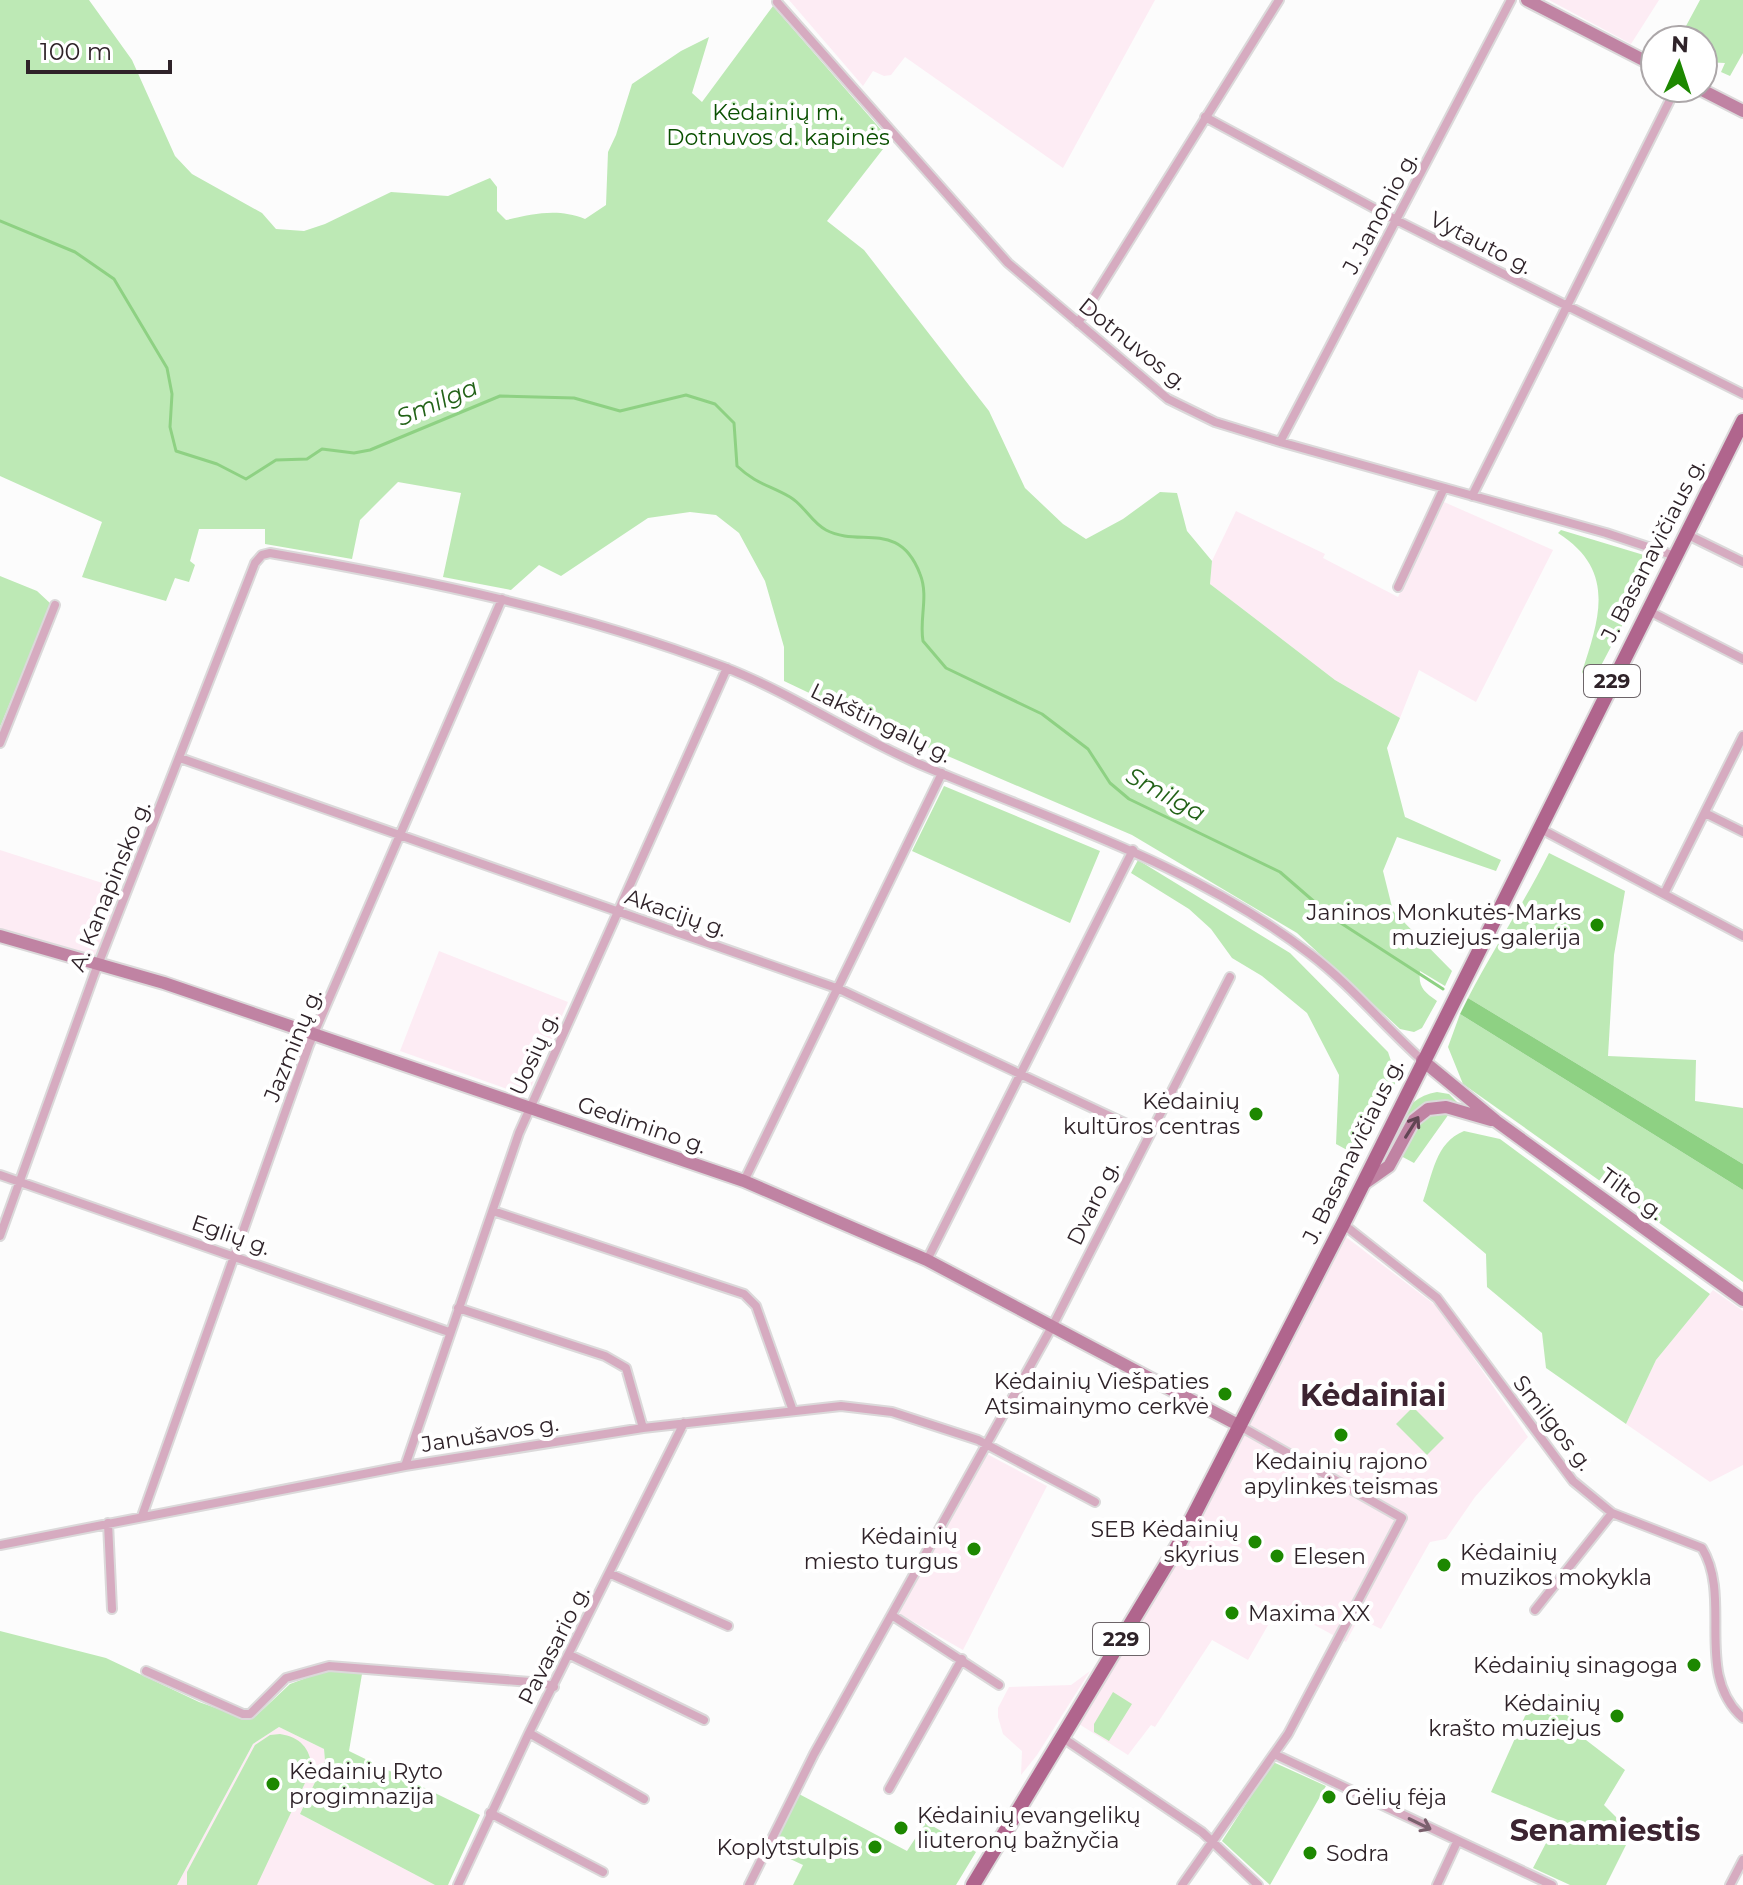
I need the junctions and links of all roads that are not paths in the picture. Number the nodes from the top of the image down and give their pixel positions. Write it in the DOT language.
graph roads {
  1 [pos="1279,0"];
  2 [pos="1511,0"];
  3 [pos="1527,0"];
  4 [pos="777,2"];
  5 [pos="1639,58"];
  6 [pos="1719,99"];
  7 [pos="1668,104"];
  8 [pos="1743,111"];
  9 [pos="1205,117"];
  10 [pos="1396,220"];
  11 [pos="1565,305"];
  12 [pos="1078,323"];
  13 [pos="1743,394"];
  14 [pos="1743,421"];
  15 [pos="1280,442"];
  16 [pos="1444,488"];
  17 [pos="1472,496"];
  18 [pos="1686,534"];
  19 [pos="262,555"];
  20 [pos="1675,556"];
  21 [pos="1743,562"];
  22 [pos="1398,587"];
  23 [pos="502,599"];
  24 [pos="55,605"];
  25 [pos="1647,610"];
  26 [pos="1743,659"];
  27 [pos="727,668"];
  28 [pos="0,713"];
  29 [pos="10,717"];
  30 [pos="1743,736"];
  31 [pos="0,743"];
  32 [pos="180,758"];
  33 [pos="942,773"];
  34 [pos="1705,813"];
  35 [pos="1539,828"];
  36 [pos="1743,832"];
  37 [pos="400,836"];
  38 [pos="1133,850"];
  39 [pos="1664,894"];
  40 [pos="617,911"];
  41 [pos="0,936"];
  42 [pos="1743,936"];
  43 [pos="100,965"];
  44 [pos="1230,977"];
  45 [pos="839,989"];
  46 [pos="314,1034"];
  47 [pos="1422,1060"];
  48 [pos="1021,1073"];
  49 [pos="529,1108"];
  50 [pos="1496,1121"];
  51 [pos="1148,1134"];
  52 [pos="0,1175"];
  53 [pos="19,1181"];
  54 [pos="744,1181"];
  55 [pos="1362,1185"];
  56 [pos="493,1211"];
  57 [pos="1343,1224"];
  58 [pos="0,1236"];
  59 [pos="234,1255"];
  60 [pos="927,1260"];
  61 [pos="1743,1300"];
  62 [pos="458,1308"];
  63 [pos="1053,1325"];
  64 [pos="449,1332"];
  65 [pos="793,1411"];
  66 [pos="684,1423"];
  67 [pos="1240,1426"];
  68 [pos="643,1428"];
  69 [pos="986,1444"];
  70 [pos="405,1466"];
  71 [pos="1095,1502"];
  72 [pos="1612,1513"];
  73 [pos="142,1516"];
  74 [pos="108,1523"];
  75 [pos="0,1545"];
  76 [pos="611,1574"];
  77 [pos="112,1609"];
  78 [pos="1535,1610"];
  79 [pos="893,1616"];
  80 [pos="728,1626"];
  81 [pos="570,1655"];
  82 [pos="962,1659"];
  83 [pos="146,1671"];
  84 [pos="999,1685"];
  85 [pos="554,1687"];
  86 [pos="1743,1718"];
  87 [pos="704,1720"];
  88 [pos="529,1733"];
  89 [pos="1063,1738"];
  90 [pos="1274,1754"];
  91 [pos="889,1789"];
  92 [pos="644,1799"];
  93 [pos="490,1813"];
  94 [pos="1457,1842"];
  95 [pos="1213,1843"];
  96 [pos="1743,1860"];
  97 [pos="603,1872"];
  98 [pos="458,1885"];
  99 [pos="749,1885"];
  100 [pos="973,1885"];
  101 [pos="1182,1885"];
  102 [pos="1258,1885"];
  103 [pos="1437,1885"];
  104 [pos="1552,1885"];
  105 [pos="1730,1885"];
  1 -- 9 [label="street"];
  2 -- 10 [label="street, J. Janonio g."];
  3 -- 5 [label="main road"];
  4 -- 12 [label="street, Dotnuvos g."];
  6 -- 8 [label="main road"];
  7 -- 11 [label="street"];
  9 -- 10 [label="street, Vytauto g."];
  9 -- 12 [label="street"];
  10 -- 11 [label="street, Vytauto g."];
  10 -- 15 [label="street, J. Janonio g."];
  11 -- 13 [label="street, Vytauto g."];
  11 -- 17 [label="street"];
  12 -- 15 [label="street, Dotnuvos g."];
  14 -- 18 [label="main road, J. Basanavičiaus g. / 229"];
  15 -- 16 [label="street, Dotnuvos g."];
  16 -- 17 [label="street, Dotnuvos g."];
  16 -- 22 [label="street"];
  17 -- 20 [label="street, Dotnuvos g."];
  18 -- 20 [label="main road, J. Basanavičiaus g. / 229"];
  18 -- 21 [label="street"];
  19 -- 23 [label="street, Lakštingalų g."];
  19 -- 32 [label="street, A. Kanapinsko g."];
  20 -- 25 [label="main road, J. Basanavičiaus g. / 229"];
  23 -- 27 [label="street, Lakštingalų g."];
  23 -- 37 [label="street, Jazminų g."];
  24 -- 29 [label="street"];
  25 -- 26 [label="street"];
  25 -- 35 [label="main road, J. Basanavičiaus g. / 229"];
  27 -- 33 [label="street, Lakštingalų g."];
  27 -- 40 [label="street, Uosių g."];
  28 -- 29 [label="street"];
  29 -- 31 [label="street"];
  30 -- 34 [label="street"];
  32 -- 37 [label="street, Akacijų g."];
  32 -- 43 [label="street, A. Kanapinsko g."];
  33 -- 38 [label="street, Lakštingalų g."];
  33 -- 45 [label="street"];
  34 -- 36 [label="street"];
  34 -- 39 [label="street"];
  35 -- 39 [label="street"];
  35 -- 47 [label="main road, J. Basanavičiaus g. / 229"];
  37 -- 40 [label="street, Akacijų g."];
  37 -- 46 [label="street, Jazminų g."];
  38 -- 47 [label="street, Lakštingalų g."];
  38 -- 48 [label="street"];
  39 -- 42 [label="street"];
  40 -- 45 [label="street, Akacijų g."];
  40 -- 49 [label="street, Uosių g."];
  41 -- 43 [label="main road, Gedimino g."];
  43 -- 46 [label="main road, Gedimino g."];
  43 -- 53 [label="street, A. Kanapinsko g."];
  44 -- 51 [label="street, Dvaro g."];
  45 -- 48 [label="street, Akacijų g."];
  45 -- 54 [label="street"];
  46 -- 49 [label="main road, Gedimino g."];
  46 -- 59 [label="street, Jazminų g."];
  47 -- 50 [label="main road, Tilto g."];
  47 -- 55 [label="main road, J. Basanavičiaus g. / 229"];
  48 -- 51 [label="street, Akacijų g."];
  48 -- 60 [label="street"];
  49 -- 54 [label="main road, Gedimino g."];
  49 -- 56 [label="street, Uosių g."];
  55 -- 50 [label="main road, Tilto g., one-way"];
  50 -- 61 [label="main road, Tilto g."];
  51 -- 63 [label="street, Dvaro g."];
  52 -- 53 [label="street, Eglių g."];
  53 -- 58 [label="street, A. Kanapinsko g."];
  53 -- 59 [label="street, Eglių g."];
  54 -- 60 [label="main road, Gedimino g."];
  55 -- 57 [label="main road, J. Basanavičiaus g. / 229"];
  56 -- 62 [label="street, Uosių g."];
  56 -- 65 [label="street"];
  57 -- 67 [label="main road, J. Basanavičiaus g. / 229"];
  57 -- 72 [label="street, Smilgos g."];
  59 -- 64 [label="street, Eglių g."];
  59 -- 73 [label="street, Jazminų g."];
  60 -- 63 [label="main road, Gedimino g."];
  62 -- 64 [label="street, Uosių g."];
  62 -- 68 [label="street"];
  63 -- 67 [label="main road, Gedimino g."];
  63 -- 69 [label="street, Dvaro g."];
  64 -- 70 [label="street, Uosių g."];
  65 -- 66 [label="street, Janušavos g."];
  65 -- 69 [label="street, Janušavos g."];
  66 -- 68 [label="street, Janušavos g."];
  66 -- 76 [label="street, Pavasario g."];
  67 -- 89 [label="main road, J. Basanavičiaus g. / 229"];
  67 -- 90 [label="street"];
  68 -- 70 [label="street, Janušavos g."];
  69 -- 71 [label="street, Janušavos g."];
  69 -- 79 [label="street, Dvaro g."];
  70 -- 73 [label="street, Janušavos g."];
  72 -- 78 [label="street"];
  72 -- 86 [label="street, Smilgos g."];
  73 -- 74 [label="street, Janušavos g."];
  74 -- 75 [label="street, Janušavos g."];
  74 -- 77 [label="street"];
  76 -- 80 [label="street"];
  76 -- 81 [label="street, Pavasario g."];
  79 -- 82 [label="street"];
  79 -- 99 [label="street, Dvaro g."];
  81 -- 85 [label="street, Pavasario g."];
  81 -- 87 [label="street"];
  82 -- 84 [label="street"];
  82 -- 91 [label="street"];
  83 -- 85 [label="street"];
  85 -- 88 [label="street, Pavasario g."];
  88 -- 92 [label="street"];
  88 -- 93 [label="street, Pavasario g."];
  89 -- 95 [label="street"];
  89 -- 100 [label="main road, J. Basanavičiaus g. / 229"];
  90 -- 94 [label="street, one-way"];
  90 -- 95 [label="street"];
  93 -- 97 [label="street"];
  93 -- 98 [label="street, Pavasario g."];
  94 -- 103 [label="street"];
  94 -- 104 [label="street"];
  95 -- 101 [label="street"];
  95 -- 102 [label="street"];
  96 -- 105 [label="street"];
}
